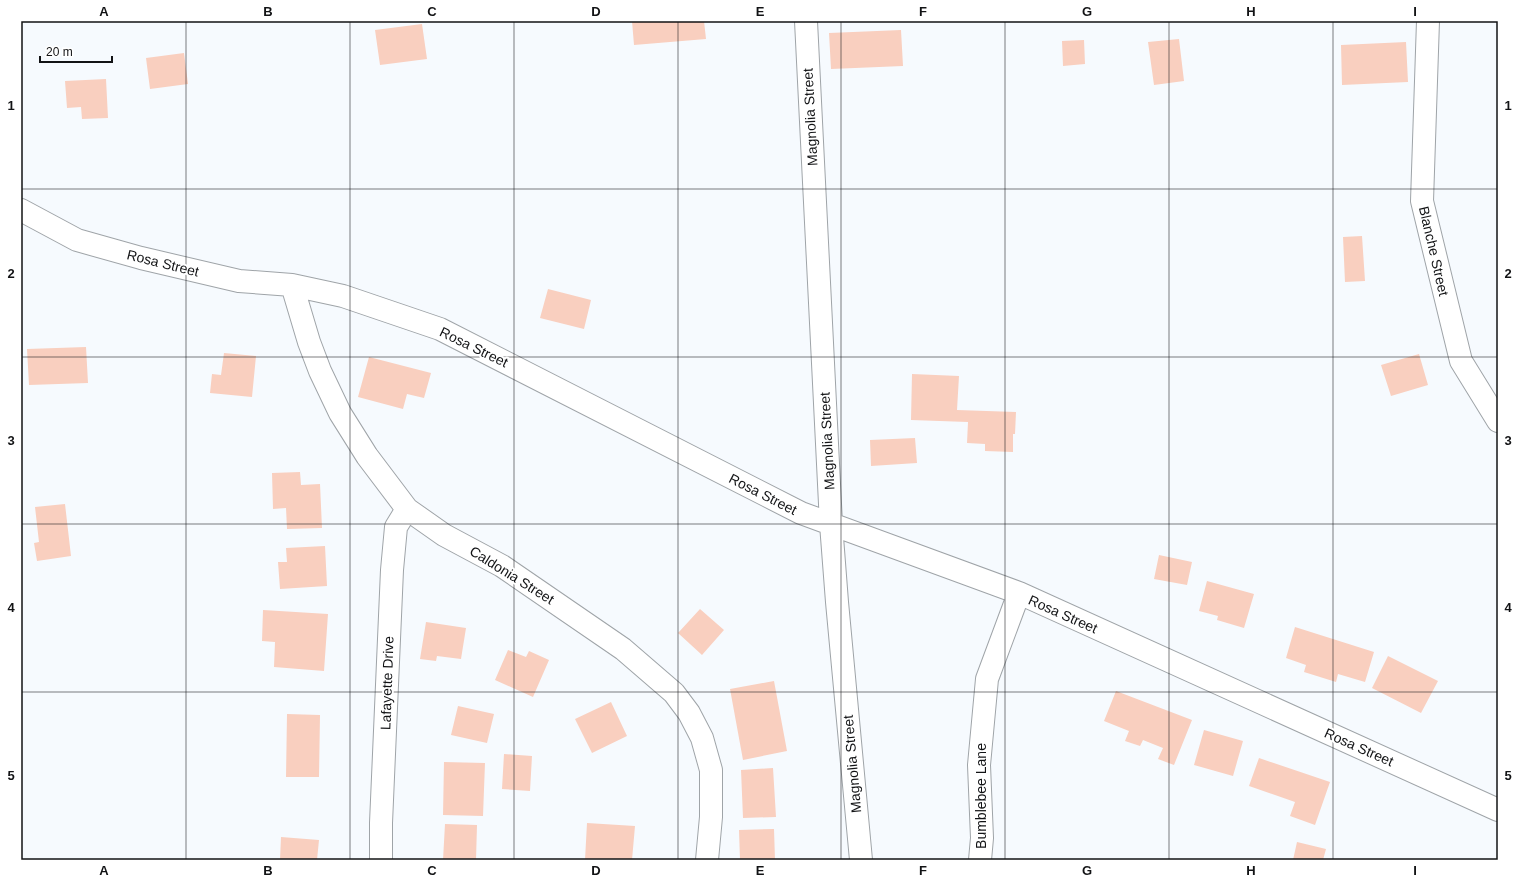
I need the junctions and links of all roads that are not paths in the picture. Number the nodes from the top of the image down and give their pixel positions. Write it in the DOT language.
graph roads {
  1 [pos="806,21"];
  2 [pos="1428,21"];
  3 [pos="21,210"];
  4 [pos="292,285"];
  5 [pos="1498,421"];
  6 [pos="407,509"];
  7 [pos="831,524"];
  8 [pos="1019,593"];
  9 [pos="1498,810"];
  10 [pos="381,860"];
  11 [pos="706,860"];
  12 [pos="861,860"];
  13 [pos="980,860"];
  1 -- 7 [label="street, Magnolia Street"];
  2 -- 5 [label="street, Blanche Street"];
  3 -- 4 [label="street, Rosa Street"];
  4 -- 6 [label="street, Caldonia Street"];
  4 -- 7 [label="street, Rosa Street"];
  6 -- 10 [label="street, Lafayette Drive"];
  6 -- 11 [label="street, Caldonia Street"];
  7 -- 8 [label="street, Rosa Street"];
  7 -- 12 [label="street, Magnolia Street"];
  8 -- 9 [label="street, Rosa Street"];
  8 -- 13 [label="street, Bumblebee Lane"];
}
